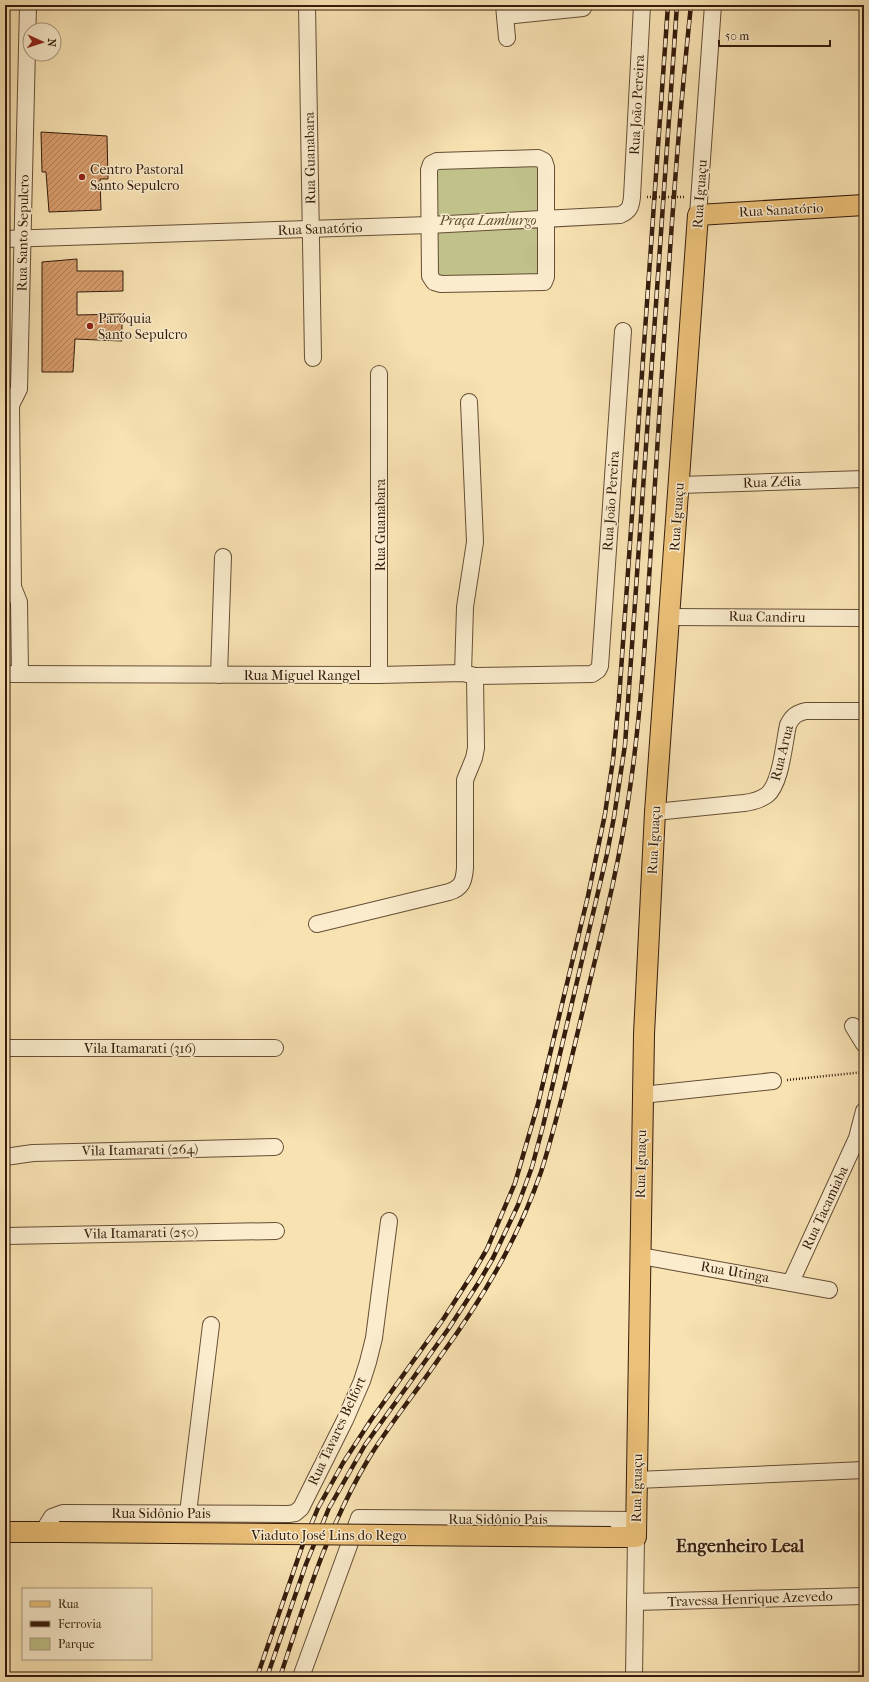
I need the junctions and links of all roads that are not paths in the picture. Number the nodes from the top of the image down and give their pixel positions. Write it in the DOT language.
graph roads {
  1 [pos="28,5"];
  2 [pos="307,5"];
  3 [pos="642,5"];
  4 [pos="713,5"];
  5 [pos="548,8"];
  6 [pos="583,8"];
  7 [pos="505,11"];
  8 [pos="507,38"];
  9 [pos="632,201"];
  10 [pos="864,205"];
  11 [pos="699,206"];
  12 [pos="547,219"];
  13 [pos="429,225"];
  14 [pos="311,229"];
  15 [pos="5,239"];
  16 [pos="23,239"];
  17 [pos="623,331"];
  18 [pos="313,358"];
  19 [pos="379,374"];
  20 [pos="469,402"];
  21 [pos="864,479"];
  22 [pos="680,485"];
  23 [pos="223,557"];
  24 [pos="670,617"];
  25 [pos="864,618"];
  26 [pos="598,670"];
  27 [pos="13,674"];
  28 [pos="219,675"];
  29 [pos="379,675"];
  30 [pos="469,675"];
  31 [pos="864,711"];
  32 [pos="655,812"];
  33 [pos="317,924"];
  34 [pos="853,1026"];
  35 [pos="864,1044"];
  36 [pos="5,1048"];
  37 [pos="275,1048"];
  38 [pos="773,1081"];
  39 [pos="642,1095"];
  40 [pos="864,1111"];
  41 [pos="275,1147"];
  42 [pos="5,1157"];
  43 [pos="389,1221"];
  44 [pos="276,1231"];
  45 [pos="5,1236"];
  46 [pos="641,1256"];
  47 [pos="791,1282"];
  48 [pos="829,1290"];
  49 [pos="211,1325"];
  50 [pos="864,1470"];
  51 [pos="637,1480"];
  52 [pos="188,1513"];
  53 [pos="289,1514"];
  54 [pos="636,1528"];
  55 [pos="5,1532"];
  56 [pos="53,1532"];
  57 [pos="864,1596"];
  58 [pos="635,1602"];
  59 [pos="301,1677"];
  60 [pos="634,1677"];
  1 -- 16 [label="street, Rua Santo Sepulcro"];
  2 -- 14 [label="street, Rua Guanabara"];
  3 -- 9 [label="street, Rua João Pereira"];
  4 -- 11 [label="street, Rua Iguaçu"];
  5 -- 6 [label="street"];
  5 -- 7 [label="street"];
  7 -- 8 [label="street"];
  9 -- 12 [label="street, Rua Sanatório"];
  10 -- 11 [label="main road, Rua Sanatório"];
  11 -- 22 [label="main road, Rua Iguaçu"];
  12 -- 13 [label="street, Rua Sanatório"];
  12 -- 13 [label="street"];
  12 -- 13 [label="street"];
  13 -- 14 [label="street, Rua Sanatório"];
  14 -- 16 [label="street, Rua Sanatório"];
  14 -- 18 [label="street, Rua Guanabara"];
  15 -- 16 [label="street, Rua Sanatório"];
  16 -- 27 [label="street, Rua Santo Sepulcro"];
  17 -- 26 [label="street, Rua João Pereira"];
  19 -- 29 [label="street, Rua Guanabara"];
  20 -- 30 [label="street"];
  21 -- 22 [label="street, Rua Zélia"];
  22 -- 24 [label="main road, Rua Iguaçu"];
  23 -- 28 [label="street"];
  24 -- 25 [label="street, Rua Candiru"];
  24 -- 32 [label="main road, Rua Iguaçu"];
  26 -- 30 [label="street, Rua Miguel Rangel"];
  27 -- 28 [label="street, Rua Miguel Rangel"];
  28 -- 29 [label="street, Rua Miguel Rangel"];
  29 -- 30 [label="street, Rua Miguel Rangel"];
  30 -- 33 [label="street"];
  31 -- 32 [label="street, Rua Arua"];
  32 -- 39 [label="main road, Rua Iguaçu"];
  34 -- 35 [label="street"];
  36 -- 37 [label="street, Vila Itamarati (316)"];
  38 -- 39 [label="street"];
  39 -- 46 [label="main road, Rua Iguaçu"];
  40 -- 47 [label="street, Rua Tacamiaba"];
  41 -- 42 [label="street, Vila Itamarati (264)"];
  43 -- 53 [label="street, Rua Tavares Belfort"];
  44 -- 45 [label="street, Vila Itamarati (250)"];
  46 -- 47 [label="street, Rua Utinga"];
  46 -- 51 [label="main road, Rua Iguaçu"];
  47 -- 48 [label="street, Rua Utinga"];
  49 -- 52 [label="street"];
  50 -- 51 [label="street"];
  51 -- 54 [label="main road, Rua Iguaçu"];
  52 -- 53 [label="street, Rua Sidônio Pais"];
  52 -- 56 [label="street, Rua Sidônio Pais"];
  54 -- 56 [label="main road, Viaduto José Lins do Rego, bridge"];
  54 -- 58 [label="street, Rua Iguaçu"];
  54 -- 59 [label="street, Rua Sidônio Pais"];
  55 -- 56 [label="main road, Viaduto José Lins do Rego"];
  57 -- 58 [label="street, Travessa Henrique Azevedo"];
  58 -- 60 [label="street, Rua Iguaçu"];
}
